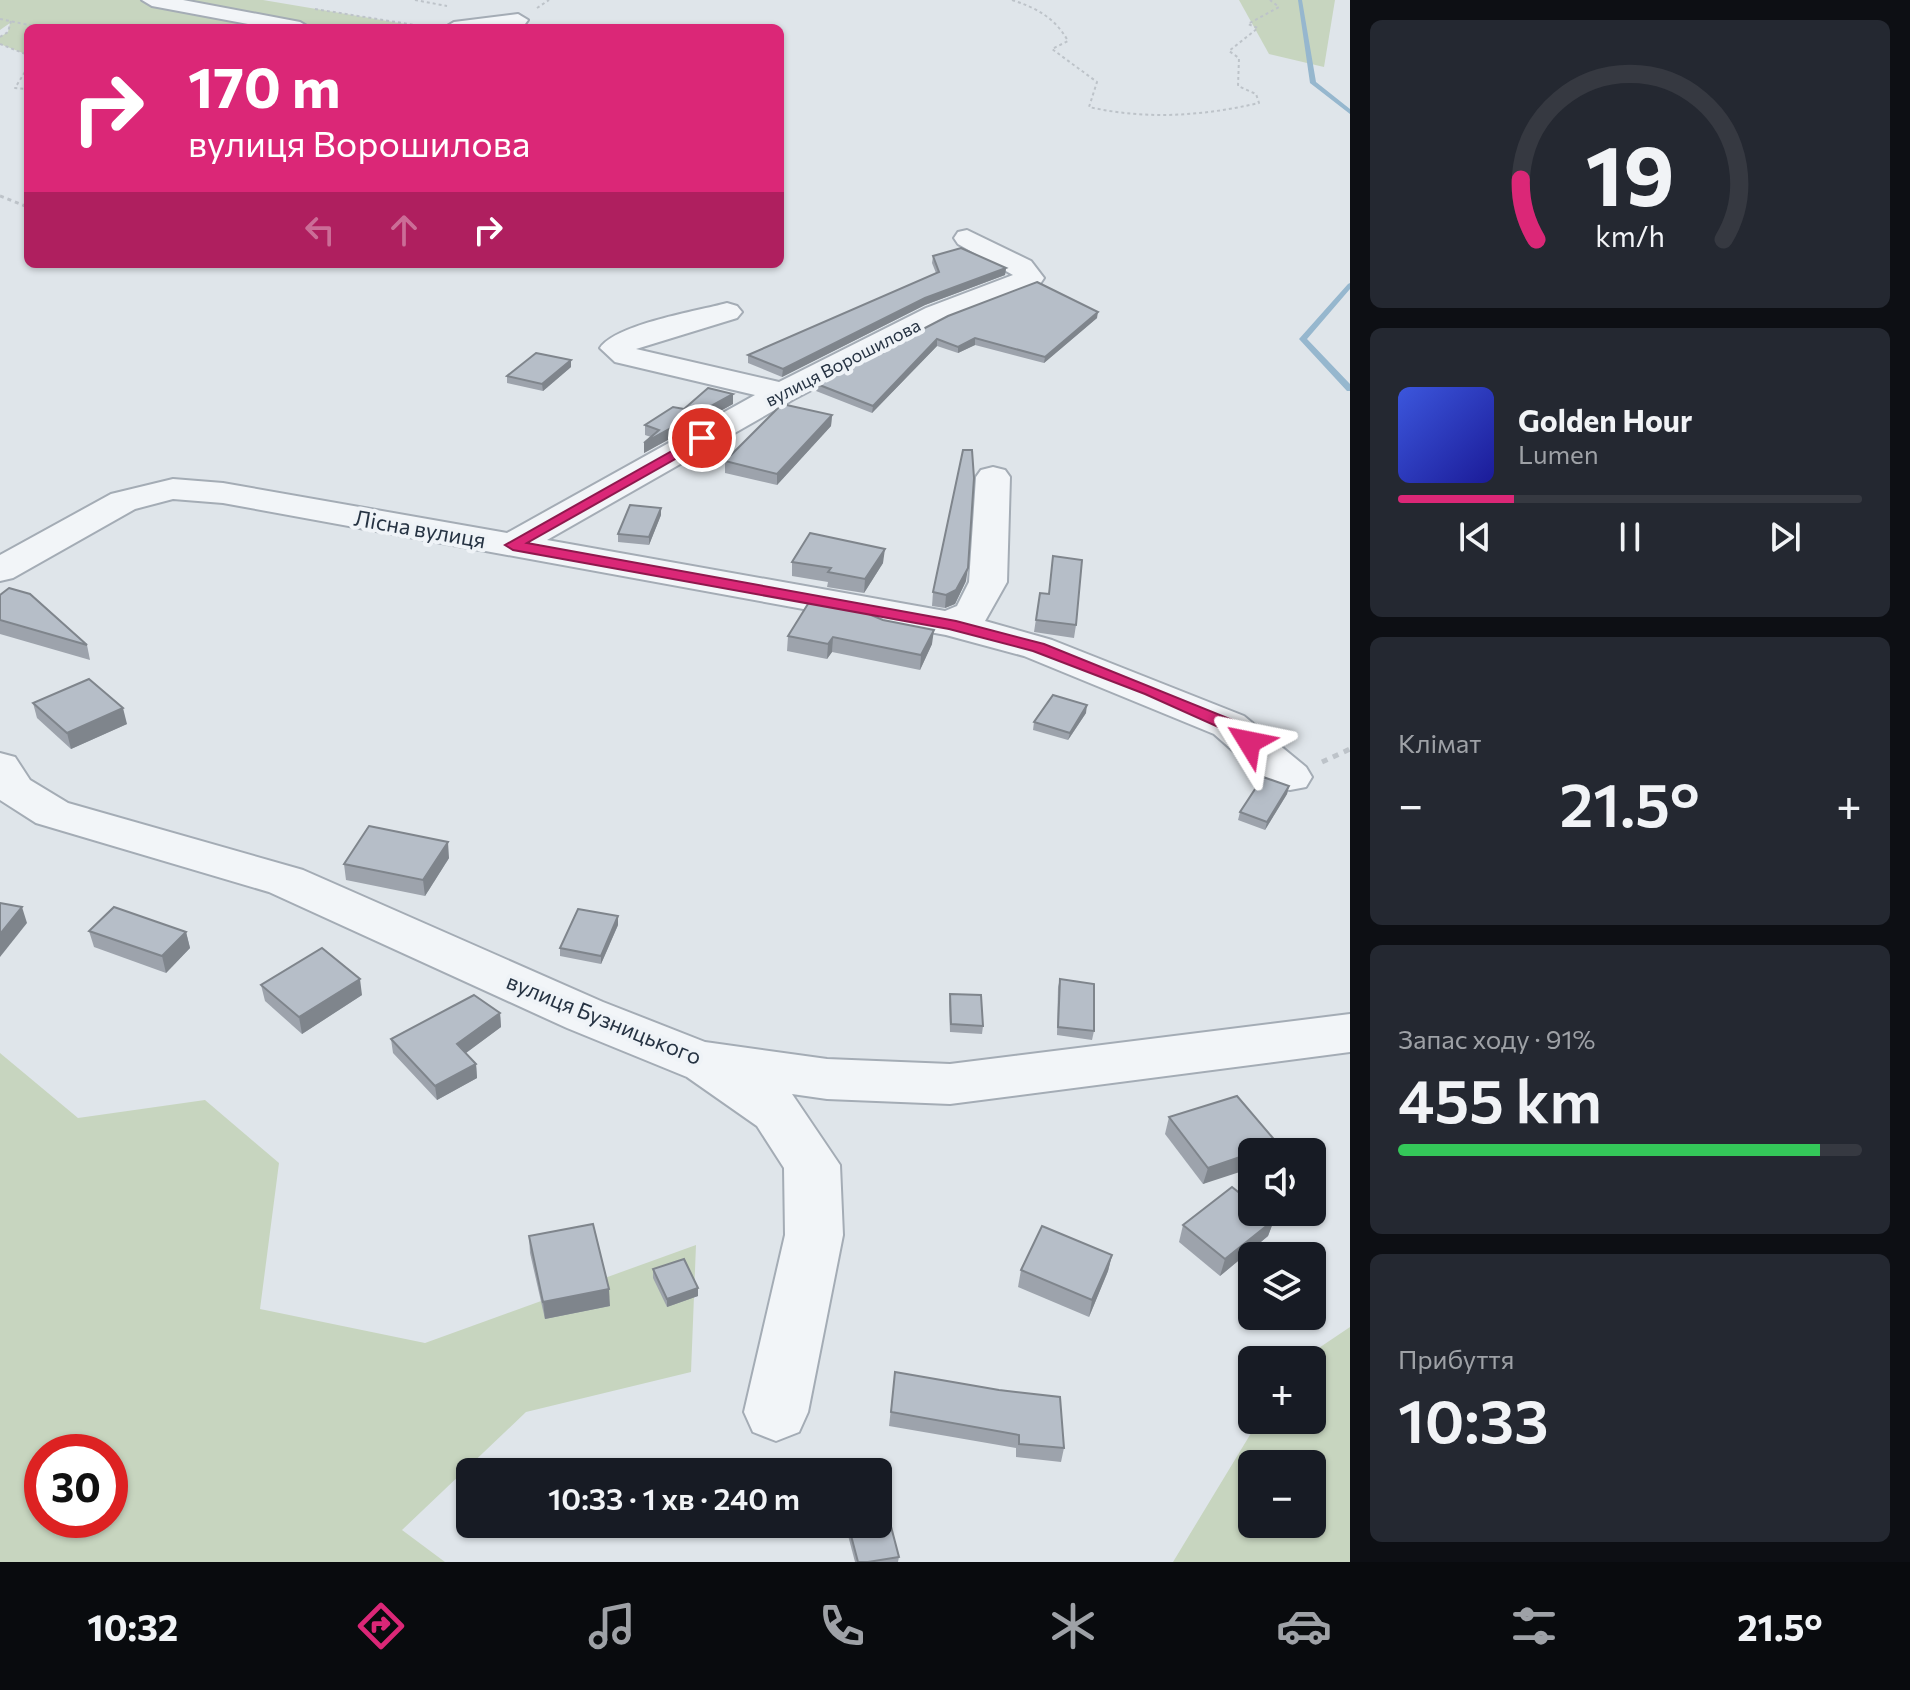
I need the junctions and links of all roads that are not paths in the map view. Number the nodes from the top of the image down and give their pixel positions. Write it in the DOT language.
graph roads {
  1 [pos="152,0"];
  2 [pos="518,20"];
  3 [pos="279,24"];
  4 [pos="486,24"];
  5 [pos="967,238"];
  6 [pos="727,312"];
  7 [pos="783,392"];
  8 [pos="993,477"];
  9 [pos="513,545"];
  10 [pos="0,570"];
  11 [pos="950,624"];
  12 [pos="0,766"];
  13 [pos="1290,777"];
  14 [pos="1350,1033"];
  15 [pos="699,1061"];
  16 [pos="776,1412"];
  1 -- 3 [label="street"];
  2 -- 4 [label="street"];
  5 -- 7 [label="street, вулиця Ворошилова"];
  6 -- 7 [label="street"];
  7 -- 9 [label="street, вулиця Ворошилова"];
  8 -- 11 [label="street"];
  9 -- 10 [label="street, Лісна вулиця"];
  9 -- 11 [label="street, Лісна вулиця"];
  11 -- 13 [label="street, Лісна вулиця"];
  12 -- 15 [label="street, вулиця Бузницького"];
  14 -- 15 [label="street, вулиця Бузницького"];
  15 -- 16 [label="street"];
}
